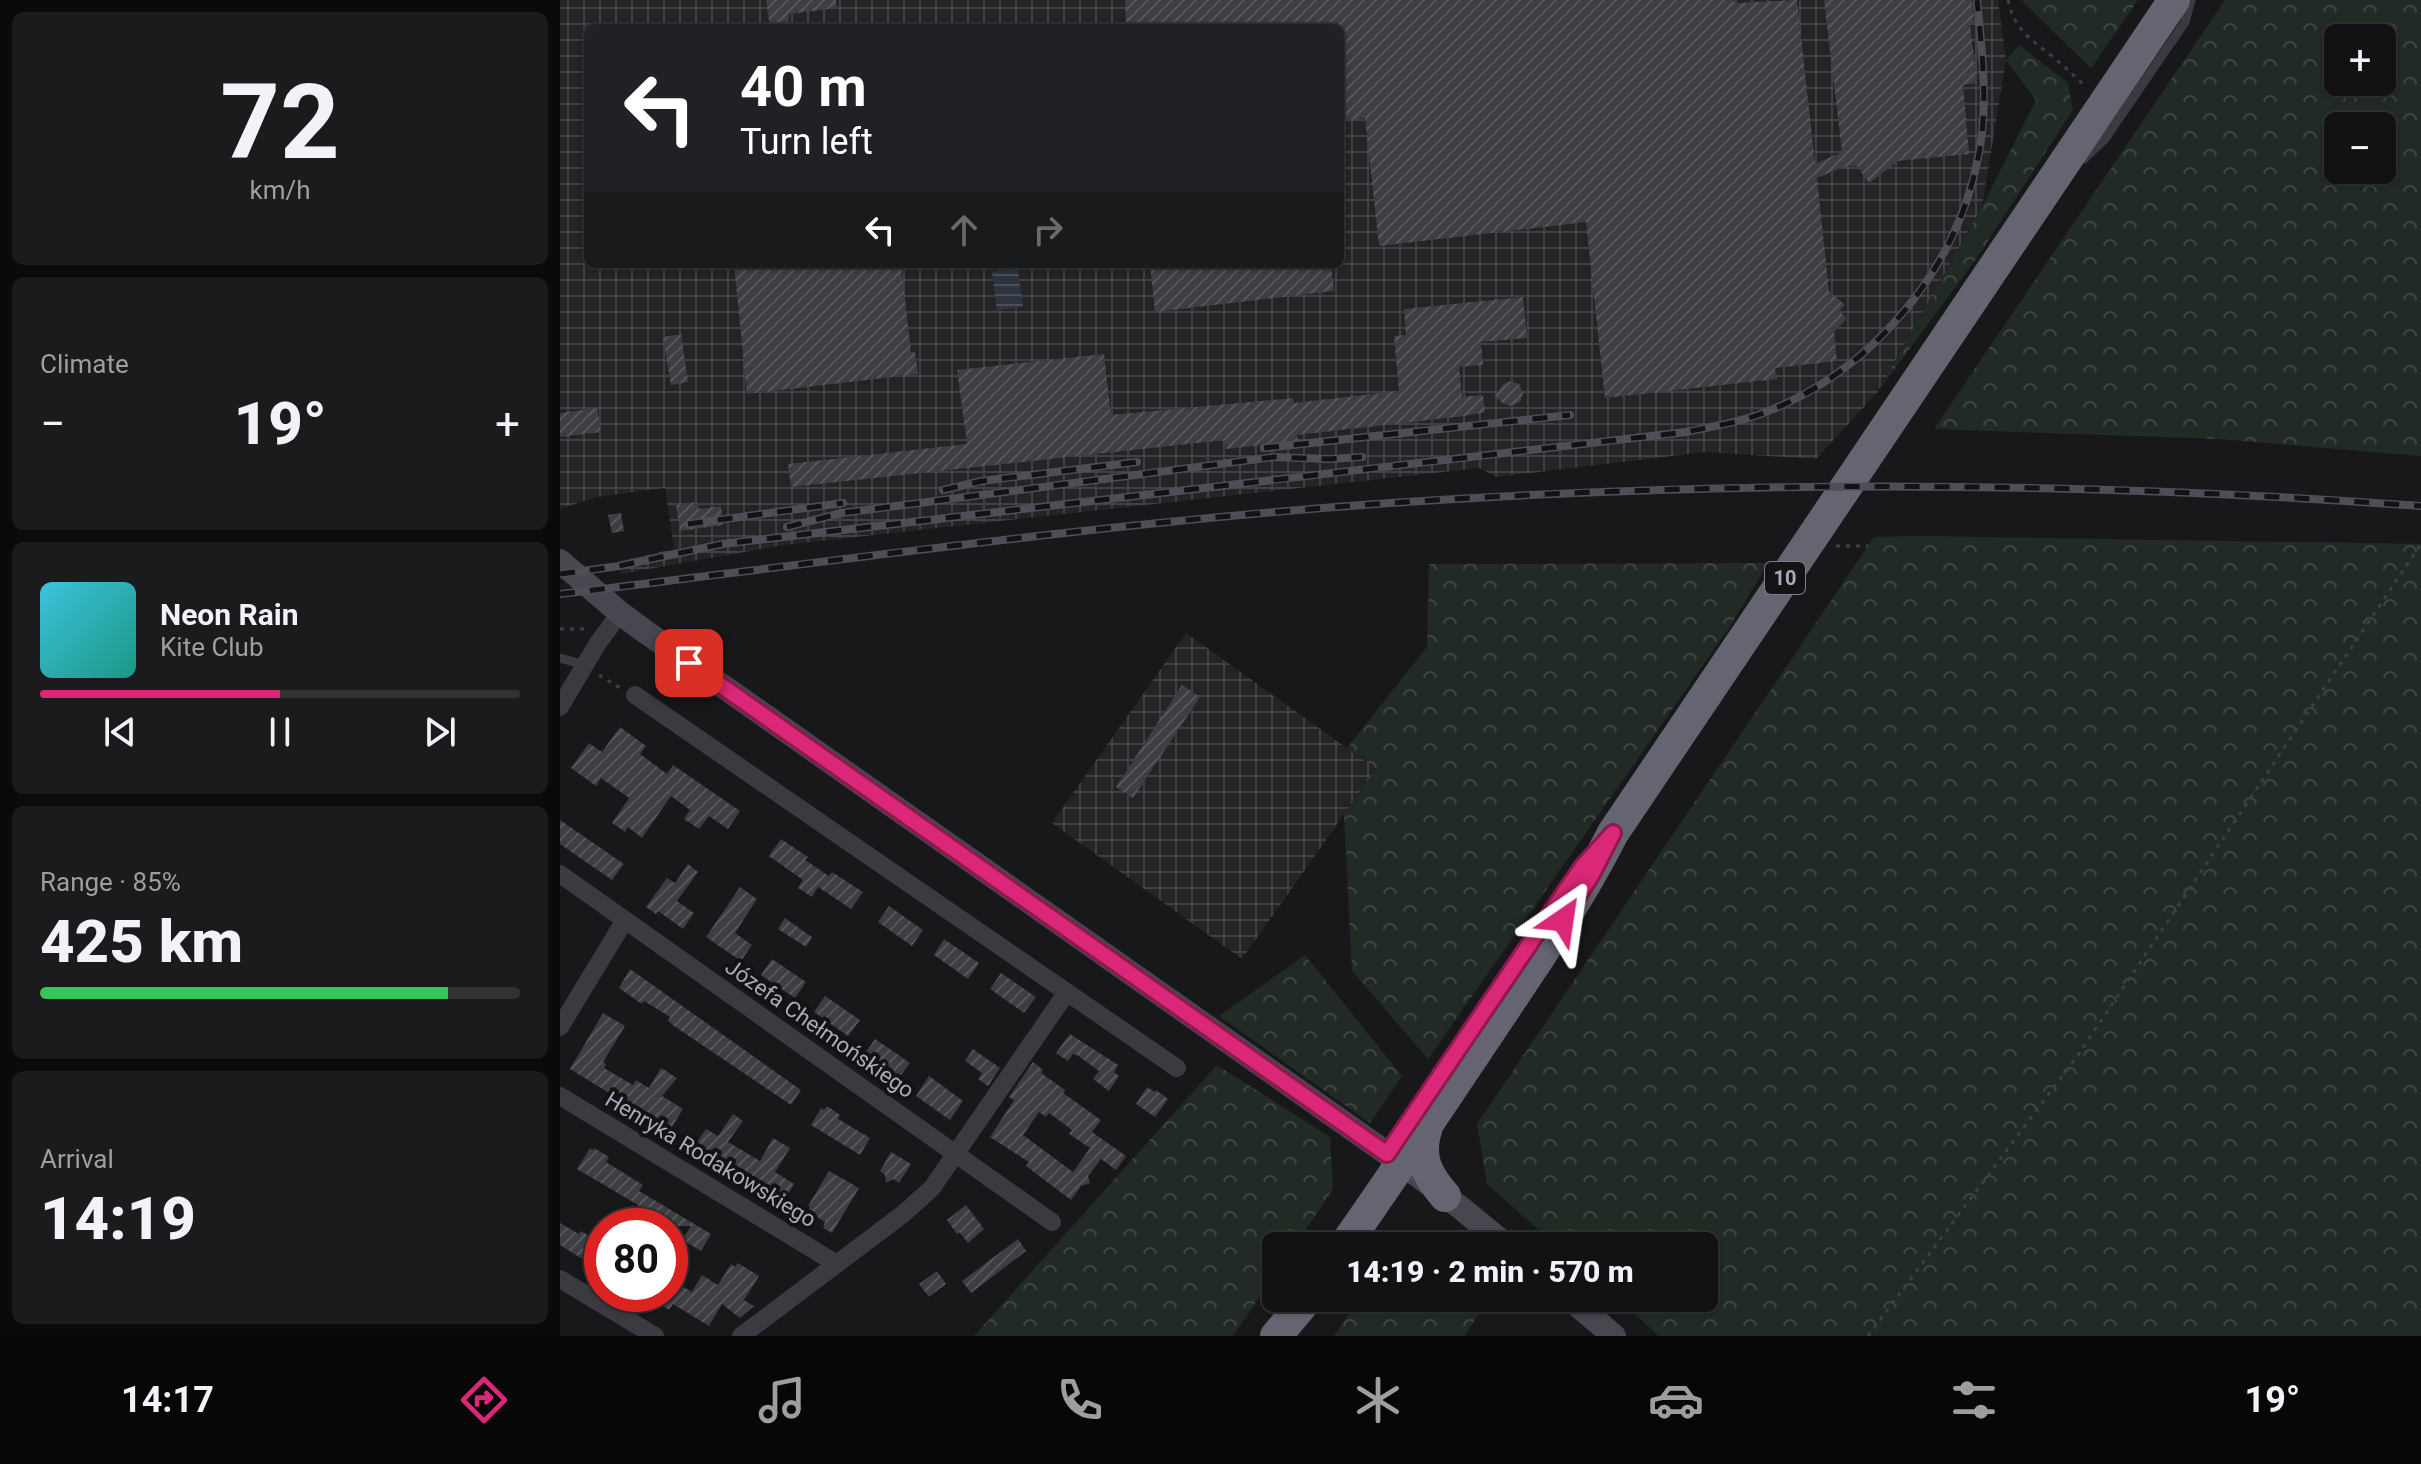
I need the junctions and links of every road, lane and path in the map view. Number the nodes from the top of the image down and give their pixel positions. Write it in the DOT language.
graph roads {
  1 [pos="2008,0"];
  2 [pos="2174,0"];
  3 [pos="2191,0"];
  4 [pos="2104,103"];
  5 [pos="2037,202"];
  6 [pos="1808,543"];
  7 [pos="2421,544"];
  8 [pos="1868,546"];
  9 [pos="560,561"];
  10 [pos="620,613"];
  11 [pos="594,624"];
  12 [pos="560,629"];
  13 [pos="560,658"];
  14 [pos="589,668"];
  15 [pos="635,695"];
  16 [pos="560,707"];
  17 [pos="1613,833"];
  18 [pos="560,874"];
  19 [pos="625,920"];
  20 [pos="1067,992"];
  21 [pos="560,1027"];
  22 [pos="1177,1068"];
  23 [pos="560,1096"];
  24 [pos="1427,1126"];
  25 [pos="957,1154"];
  26 [pos="1391,1169"];
  27 [pos="1439,1192"];
  28 [pos="1052,1222"];
  29 [pos="1339,1232"];
  30 [pos="1353,1232"];
  31 [pos="1489,1232"];
  32 [pos="837,1264"];
  33 [pos="560,1279"];
  34 [pos="1286,1312"];
  35 [pos="1296,1312"];
  36 [pos="1586,1312"];
  37 [pos="655,1336"];
  38 [pos="741,1336"];
  39 [pos="1275,1336"];
  40 [pos="1614,1336"];
  41 [pos="1868,1336"];
  1 -- 4 [label="path"];
  2 -- 4 [label="highway, 10"];
  3 -- 5 [label="lane"];
  4 -- 5 [label="highway, 10"];
  5 -- 6 [label="highway, 10"];
  6 -- 8 [label="path"];
  6 -- 17 [label="highway, 10"];
  7 -- 41 [label="path"];
  9 -- 10 [label="street"];
  10 -- 14 [label="street"];
  10 -- 26 [label="street"];
  11 -- 12 [label="path"];
  13 -- 14 [label="lane"];
  14 -- 15 [label="path"];
  14 -- 16 [label="street"];
  15 -- 20 [label="street"];
  17 -- 24 [label="highway, 10"];
  17 -- 26 [label="highway, 10"];
  18 -- 19 [label="street, Józefa Chełmońskiego"];
  19 -- 21 [label="street"];
  19 -- 25 [label="street, Józefa Chełmońskiego"];
  20 -- 22 [label="street"];
  20 -- 25 [label="street"];
  23 -- 32 [label="street, Henryka Rodakowskiego"];
  24 -- 26 [label="highway, 10"];
  24 -- 27 [label="highway"];
  25 -- 28 [label="street, Józefa Chełmońskiego"];
  25 -- 32 [label="street"];
  26 -- 27 [label="highway"];
  26 -- 29 [label="highway, 10"];
  26 -- 30 [label="highway, 10"];
  27 -- 31 [label="street"];
  32 -- 38 [label="street"];
  33 -- 37 [label="street"];
  34 -- 39 [label="highway"];
  35 -- 39 [label="highway"];
  36 -- 40 [label="street"];
}
